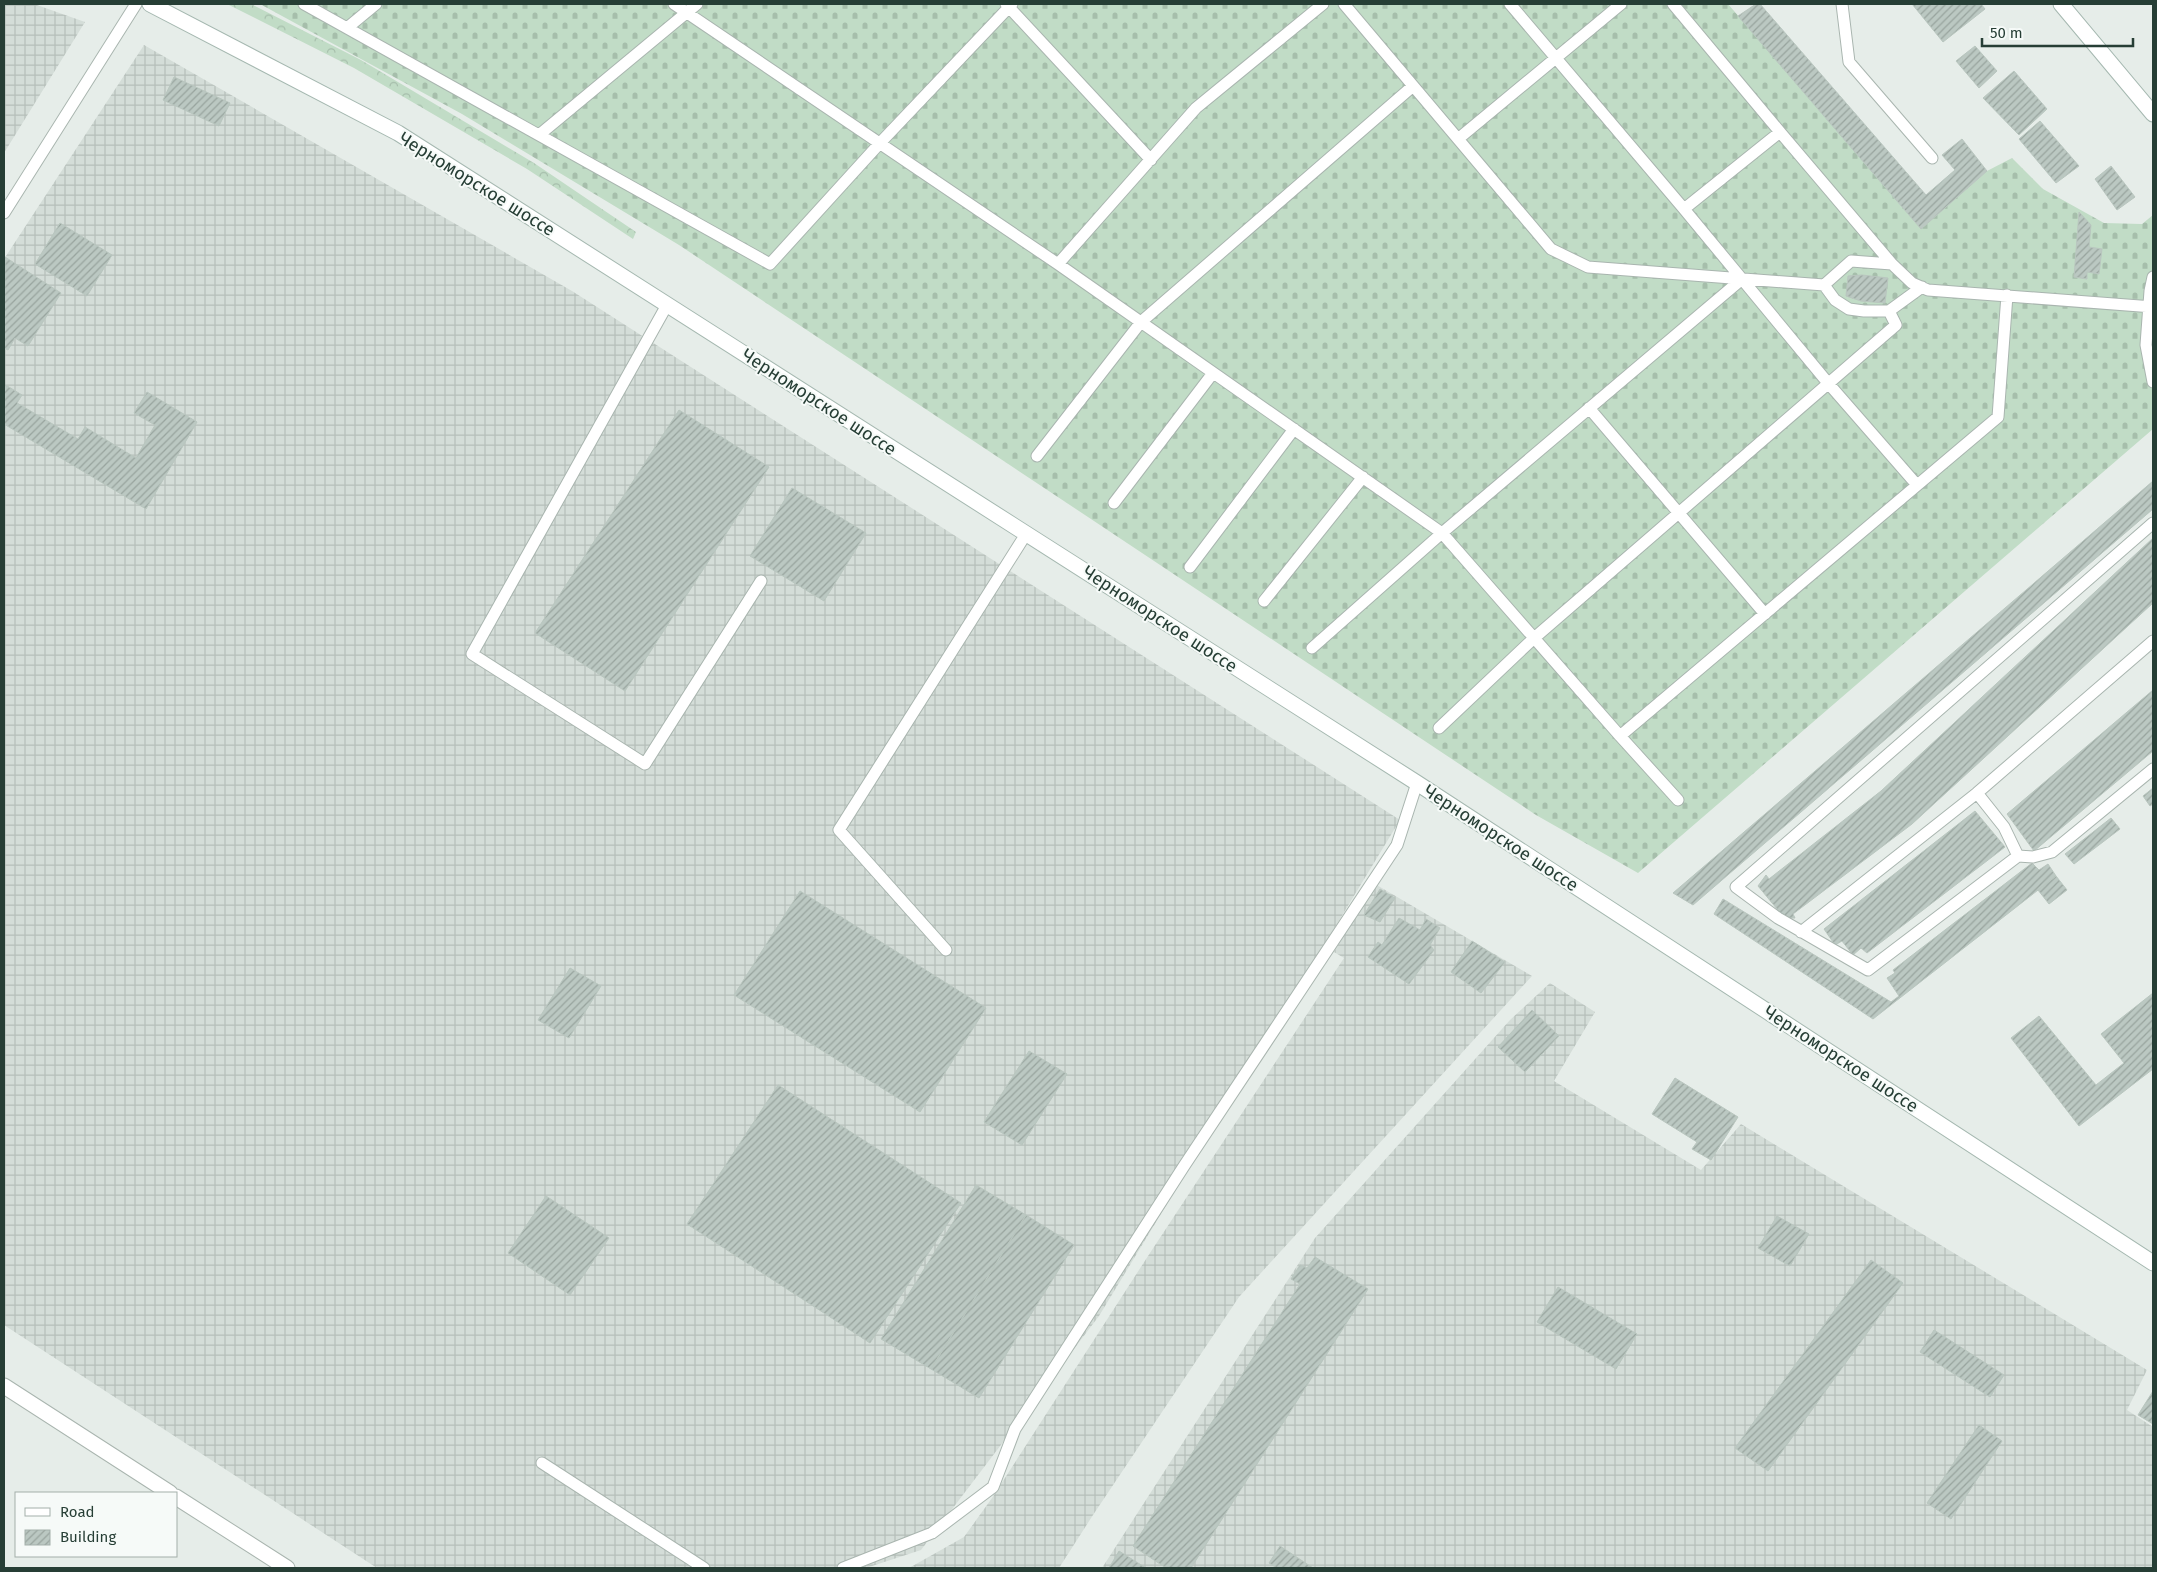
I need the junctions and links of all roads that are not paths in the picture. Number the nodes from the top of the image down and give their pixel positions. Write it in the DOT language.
graph roads {
  1 [pos="136,4"];
  2 [pos="150,4"];
  3 [pos="304,4"];
  4 [pos="376,4"];
  5 [pos="674,4"];
  6 [pos="698,4"];
  7 [pos="1323,4"];
  8 [pos="1344,4"];
  9 [pos="1510,4"];
  10 [pos="1621,4"];
  11 [pos="1673,4"];
  12 [pos="1842,4"];
  13 [pos="2061,4"];
  14 [pos="1009,5"];
  15 [pos="687,12"];
  16 [pos="347,28"];
  17 [pos="1556,58"];
  18 [pos="1413,86"];
  19 [pos="2153,114"];
  20 [pos="1780,132"];
  21 [pos="539,135"];
  22 [pos="1458,139"];
  23 [pos="880,143"];
  24 [pos="1932,158"];
  25 [pos="1151,160"];
  26 [pos="1684,209"];
  27 [pos="4,213"];
  28 [pos="1058,264"];
  29 [pos="1892,264"];
  30 [pos="2153,277"];
  31 [pos="1742,279"];
  32 [pos="1824,285"];
  33 [pos="1922,287"];
  34 [pos="2007,295"];
  35 [pos="667,305"];
  36 [pos="2151,307"];
  37 [pos="1889,311"];
  38 [pos="1141,322"];
  39 [pos="1213,373"];
  40 [pos="2153,382"];
  41 [pos="1828,383"];
  42 [pos="1590,408"];
  43 [pos="1294,429"];
  44 [pos="1037,456"];
  45 [pos="1363,477"];
  46 [pos="1917,485"];
  47 [pos="1114,502"];
  48 [pos="1678,513"];
  49 [pos="2153,524"];
  50 [pos="1442,533"];
  51 [pos="1026,534"];
  52 [pos="1190,567"];
  53 [pos="762,581"];
  54 [pos="1264,600"];
  55 [pos="1765,614"];
  56 [pos="1533,639"];
  57 [pos="2153,641"];
  58 [pos="1312,648"];
  59 [pos="1439,728"];
  60 [pos="1620,736"];
  61 [pos="2153,769"];
  62 [pos="1417,783"];
  63 [pos="1977,793"];
  64 [pos="1678,800"];
  65 [pos="2018,856"];
  66 [pos="1801,932"];
  67 [pos="946,950"];
  68 [pos="2153,1263"];
  69 [pos="4,1386"];
  70 [pos="542,1463"];
  71 [pos="168,1492"];
  72 [pos="178,1498"];
  73 [pos="287,1568"];
  74 [pos="704,1568"];
  75 [pos="843,1568"];
  1 -- 27 [label="lane"];
  2 -- 35 [label="main road, Черноморское шоссе"];
  3 -- 16 [label="lane"];
  4 -- 16 [label="lane"];
  5 -- 15 [label="lane"];
  6 -- 15 [label="lane"];
  7 -- 25 [label="lane"];
  8 -- 18 [label="lane"];
  9 -- 17 [label="lane"];
  10 -- 17 [label="lane"];
  11 -- 20 [label="lane"];
  12 -- 24 [label="lane"];
  13 -- 19 [label="main road"];
  14 -- 23 [label="lane"];
  14 -- 25 [label="lane"];
  15 -- 21 [label="lane"];
  15 -- 23 [label="lane"];
  16 -- 21 [label="lane"];
  17 -- 22 [label="lane"];
  17 -- 26 [label="lane"];
  18 -- 22 [label="lane"];
  18 -- 38 [label="lane"];
  20 -- 26 [label="lane"];
  20 -- 29 [label="lane"];
  21 -- 23 [label="lane"];
  22 -- 31 [label="lane"];
  23 -- 28 [label="lane"];
  25 -- 28 [label="lane"];
  26 -- 31 [label="lane"];
  28 -- 38 [label="lane"];
  29 -- 32 [label="lane"];
  29 -- 33 [label="lane"];
  30 -- 36 [label="lane"];
  31 -- 32 [label="lane"];
  31 -- 41 [label="lane"];
  31 -- 42 [label="lane"];
  32 -- 37 [label="lane"];
  33 -- 34 [label="lane"];
  33 -- 37 [label="lane"];
  34 -- 36 [label="lane"];
  34 -- 46 [label="lane"];
  35 -- 51 [label="main road, Черноморское шоссе"];
  35 -- 53 [label="lane"];
  36 -- 40 [label="lane"];
  37 -- 41 [label="lane"];
  38 -- 39 [label="lane"];
  38 -- 44 [label="lane"];
  39 -- 43 [label="lane"];
  39 -- 47 [label="lane"];
  41 -- 46 [label="lane"];
  41 -- 48 [label="lane"];
  42 -- 48 [label="lane"];
  42 -- 50 [label="lane"];
  43 -- 45 [label="lane"];
  43 -- 52 [label="lane"];
  45 -- 50 [label="lane"];
  45 -- 54 [label="lane"];
  46 -- 55 [label="lane"];
  48 -- 55 [label="lane"];
  48 -- 56 [label="lane"];
  49 -- 66 [label="lane"];
  50 -- 56 [label="lane"];
  50 -- 58 [label="lane"];
  51 -- 62 [label="main road, Черноморское шоссе"];
  51 -- 67 [label="lane"];
  55 -- 60 [label="lane"];
  56 -- 59 [label="lane"];
  56 -- 60 [label="lane"];
  57 -- 63 [label="lane"];
  60 -- 64 [label="lane"];
  61 -- 65 [label="lane"];
  62 -- 68 [label="main road, Черноморское шоссе"];
  62 -- 75 [label="lane"];
  63 -- 65 [label="lane"];
  63 -- 66 [label="lane"];
  65 -- 66 [label="lane"];
  69 -- 71 [label="main road"];
  70 -- 74 [label="lane"];
  72 -- 73 [label="main road"];
}
